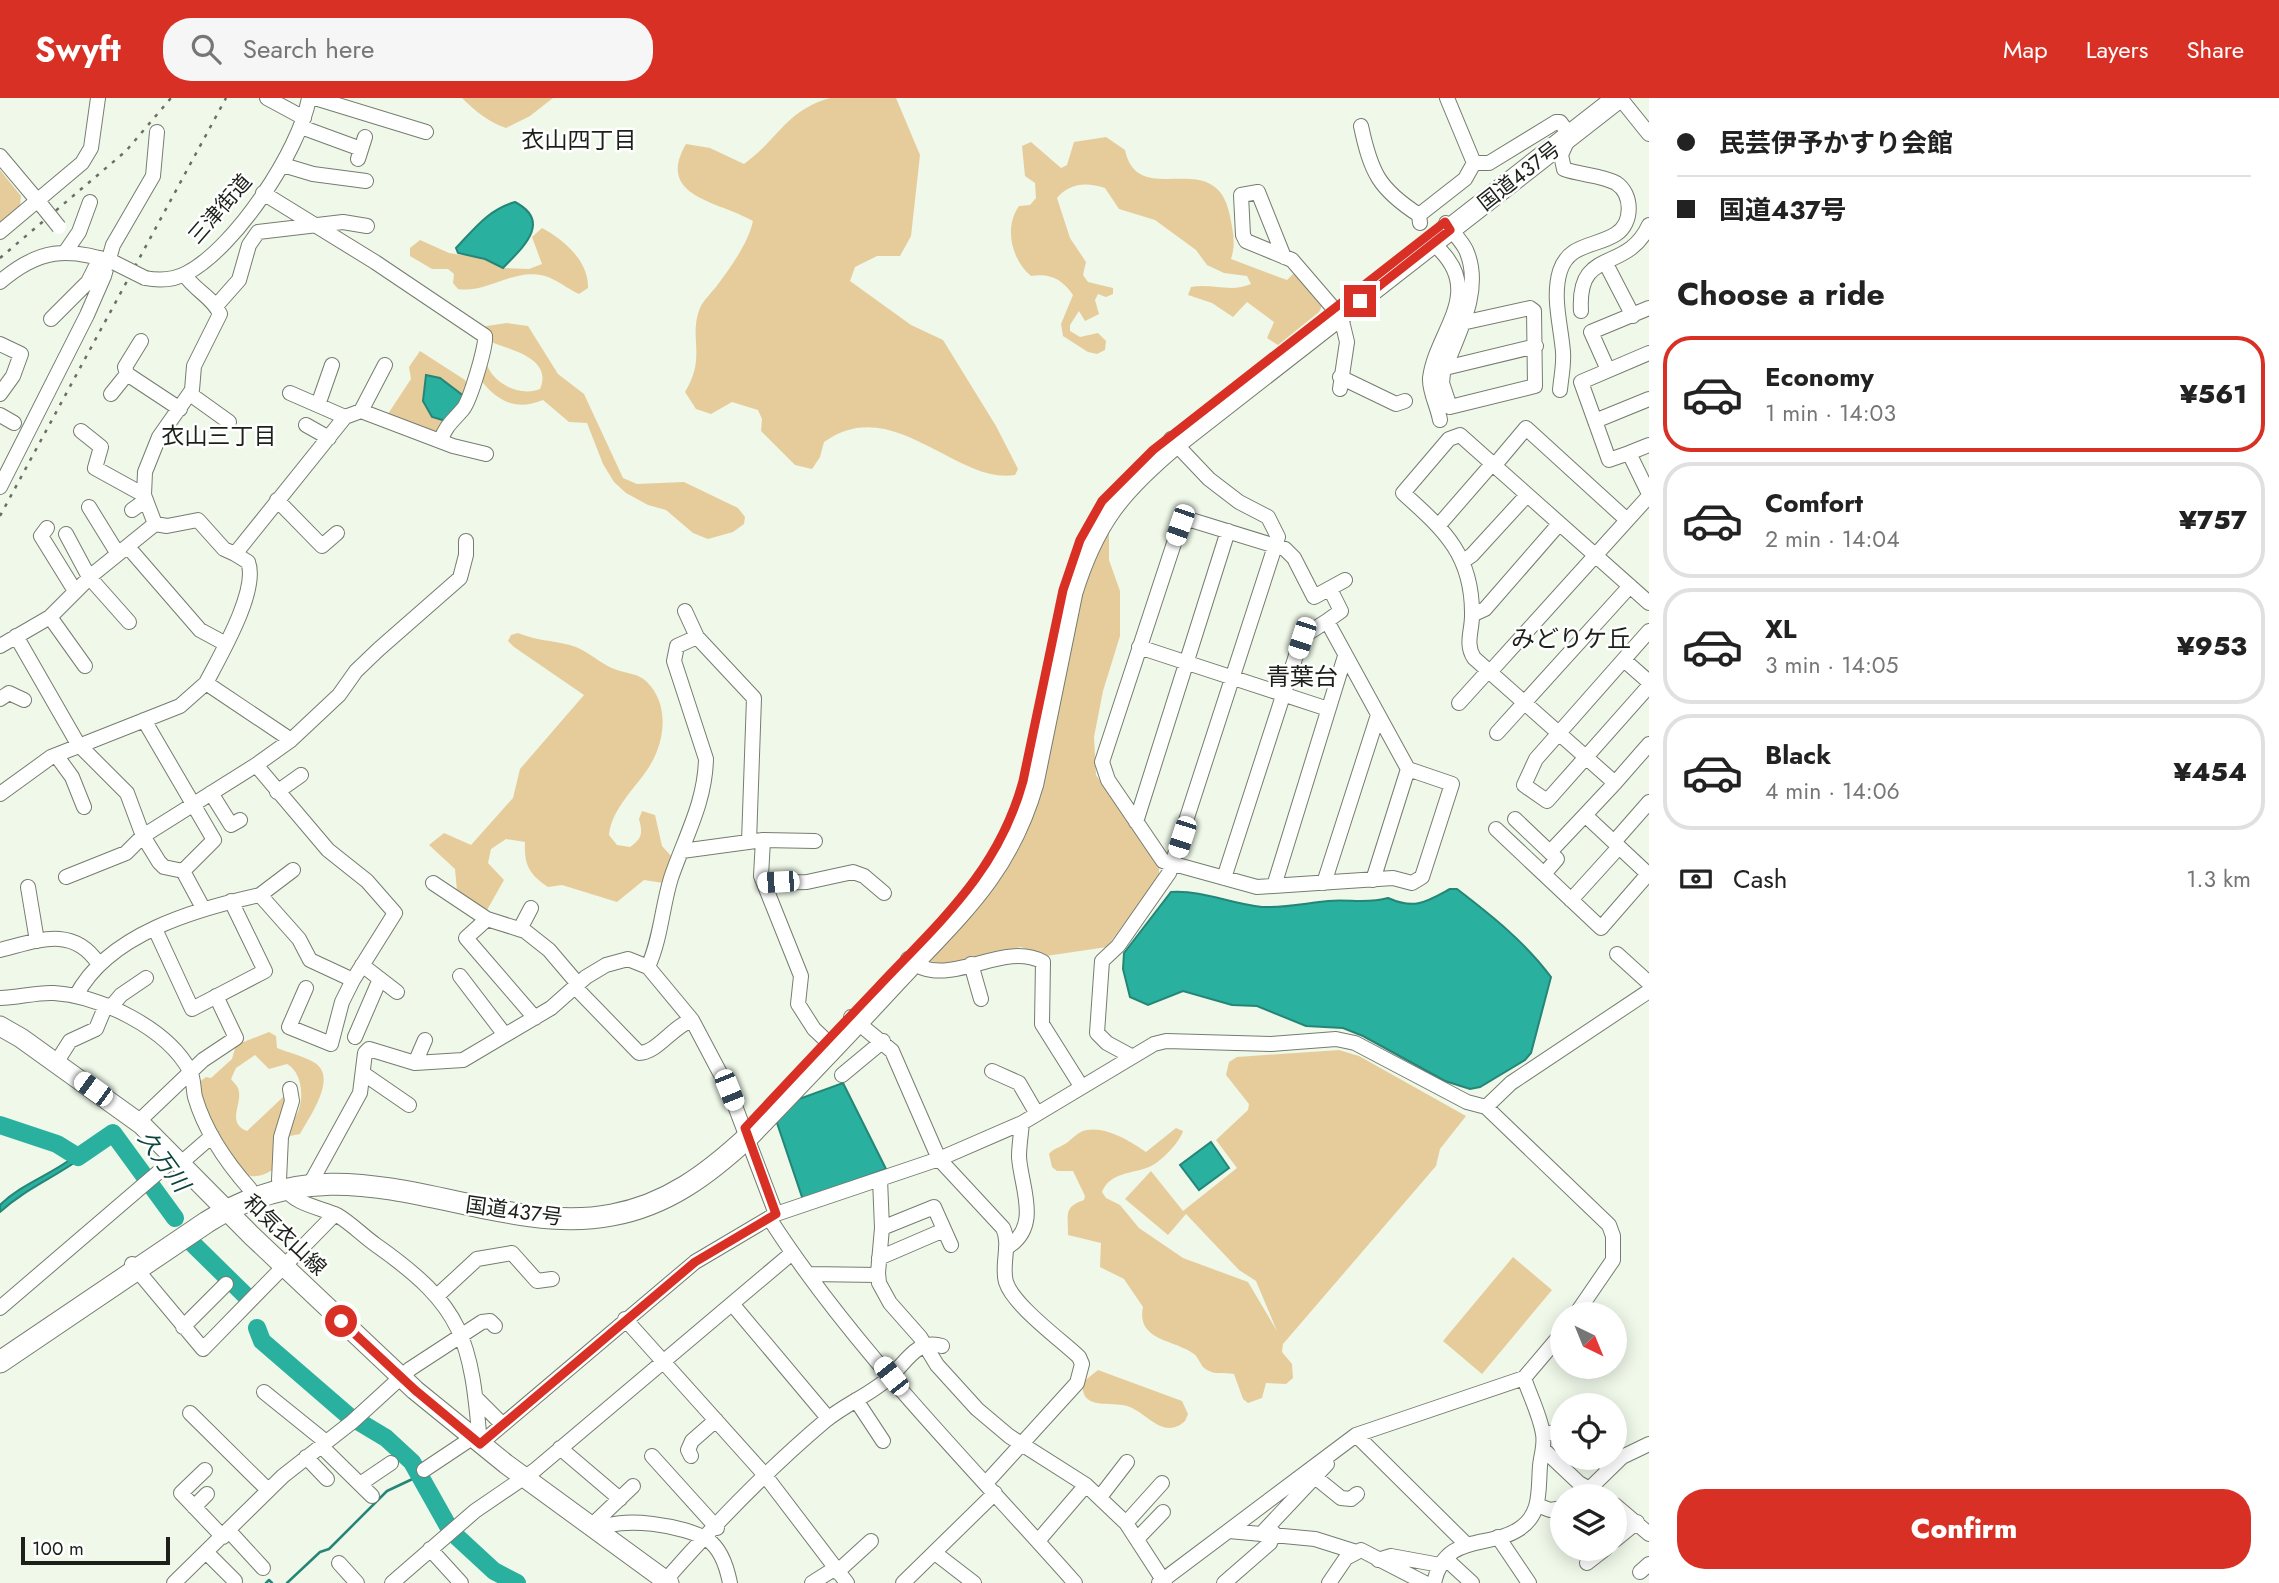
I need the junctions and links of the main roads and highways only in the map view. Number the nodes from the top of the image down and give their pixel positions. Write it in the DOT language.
graph roads {
  1 [pos="1602,98"];
  2 [pos="1619,98"];
  3 [pos="1567,132"];
  4 [pos="0,1026"];
  5 [pos="282,1185"];
  6 [pos="223,1206"];
  7 [pos="133,1266"];
  8 [pos="0,1352"];
  9 [pos="0,1362"];
  10 [pos="666,1582"];
  1 -- 3 [label="highway, 国道437号"];
  2 -- 3 [label="highway, 国道437号"];
  3 -- 5 [label="highway, 国道437号"];
  4 -- 6 [label="main road, 和気衣山線"];
  5 -- 6 [label="highway, 国道437号"];
  5 -- 6 [label="highway, 国道437号"];
  6 -- 7 [label="highway, 国道437号"];
  6 -- 10 [label="main road, 和気衣山線"];
  7 -- 8 [label="highway, 国道437号"];
  7 -- 9 [label="highway, 国道437号"];
}
